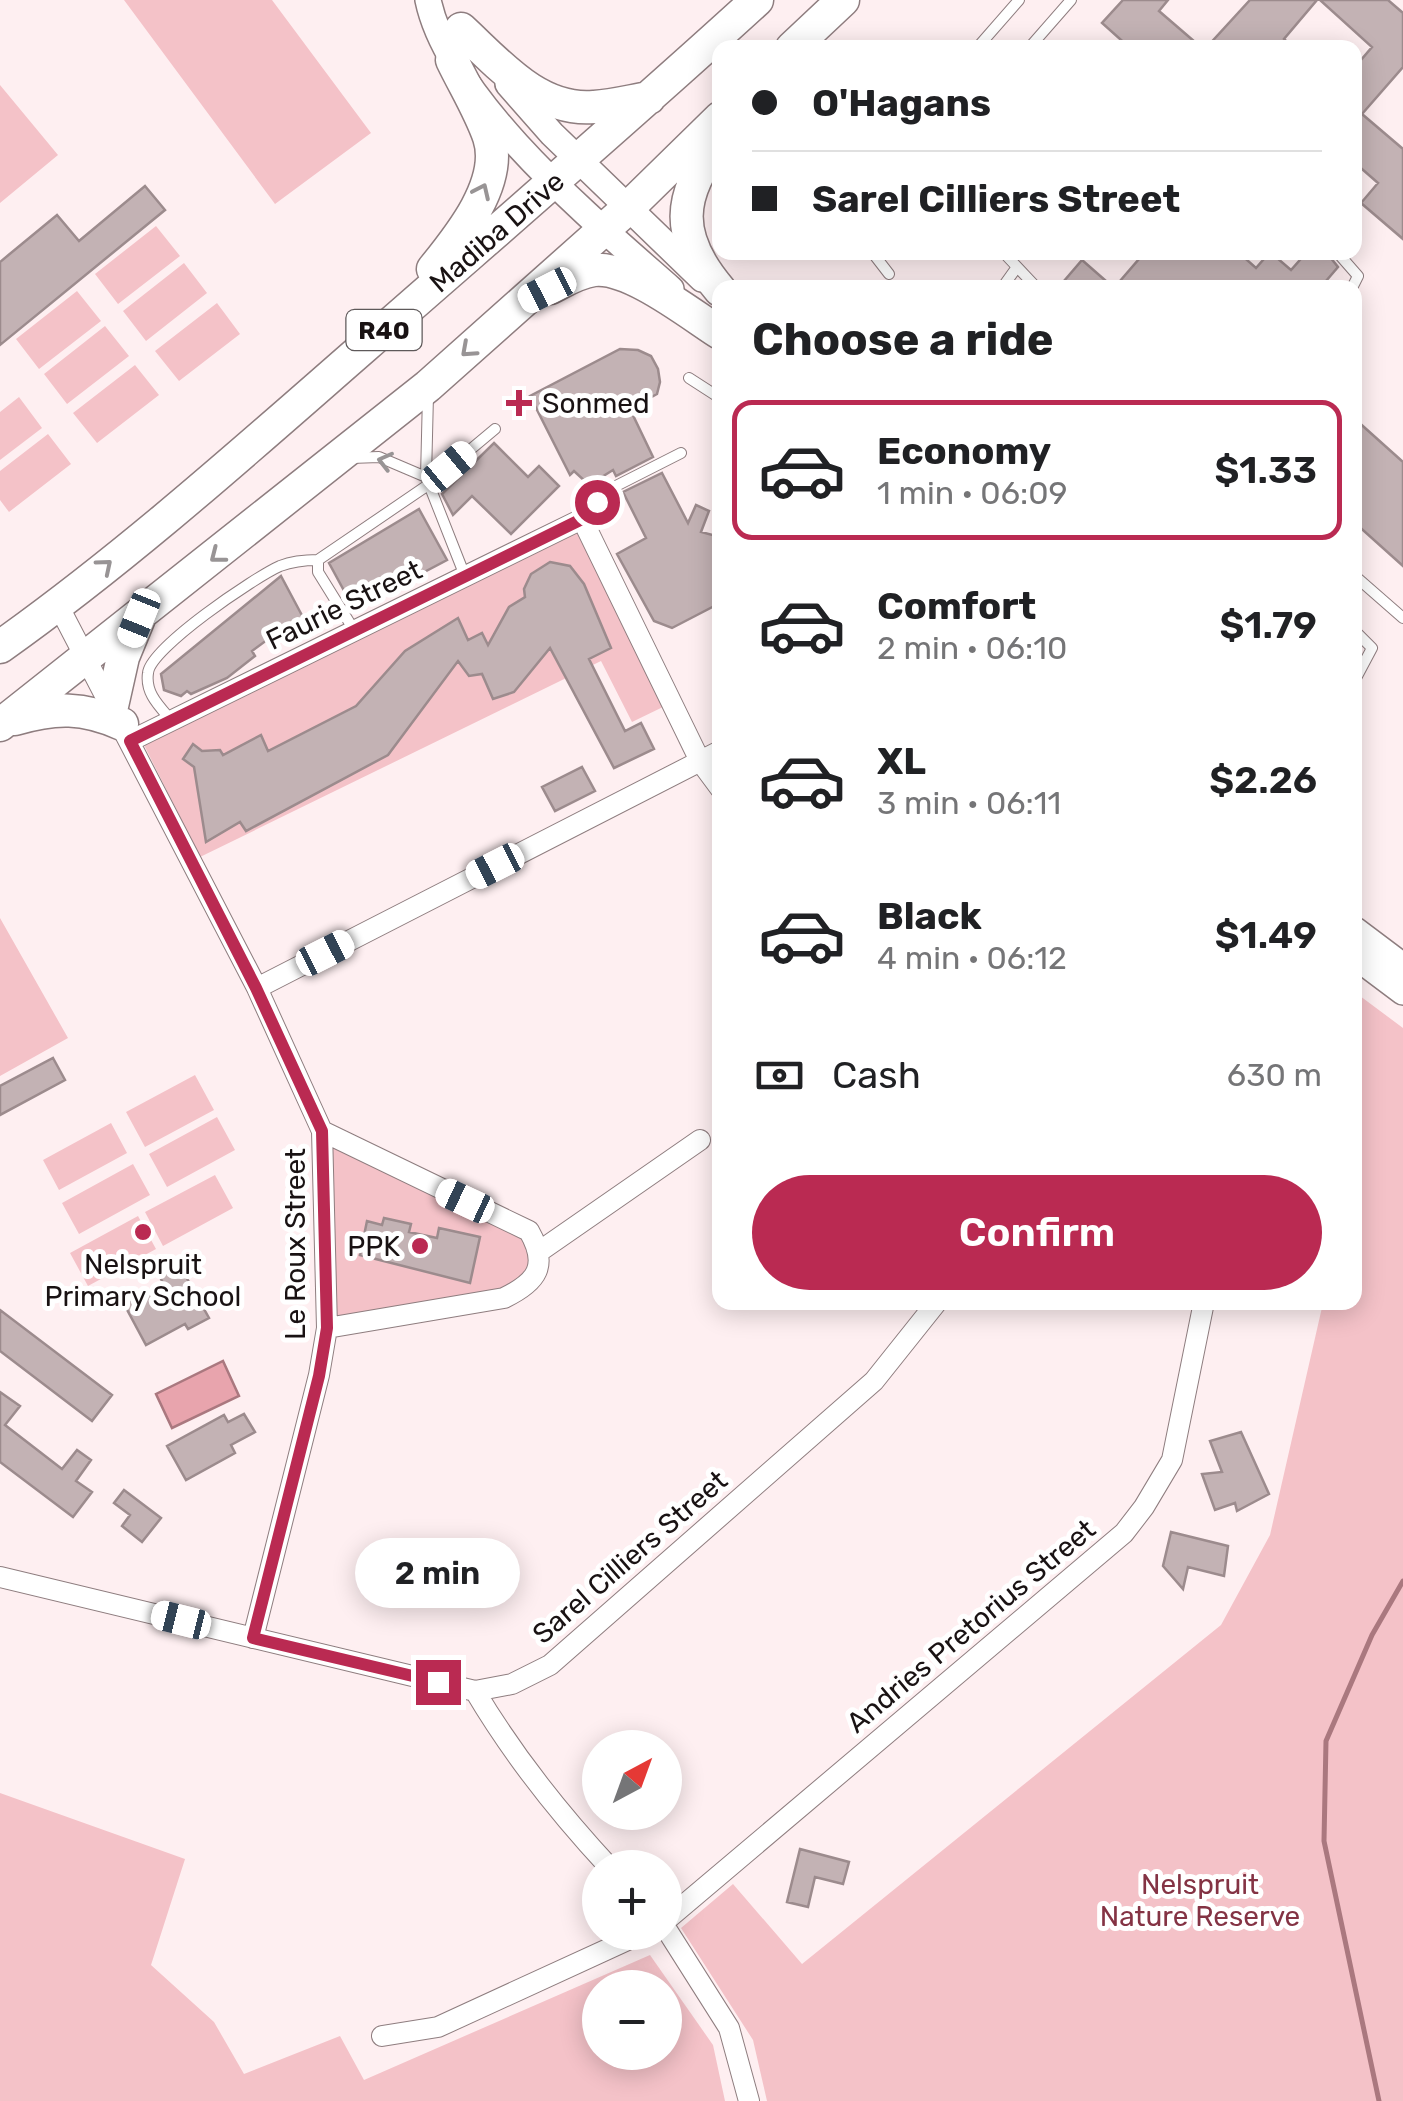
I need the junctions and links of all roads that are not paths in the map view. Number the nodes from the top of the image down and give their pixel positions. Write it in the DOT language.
graph roads {
  1 [pos="428,0"];
  2 [pos="438,0"];
  3 [pos="757,0"];
  4 [pos="843,0"];
  5 [pos="1020,0"];
  6 [pos="1071,0"];
  7 [pos="713,40"];
  8 [pos="800,40"];
  9 [pos="984,40"];
  10 [pos="1036,40"];
  11 [pos="712,41"];
  12 [pos="457,44"];
  13 [pos="650,97"];
  14 [pos="712,126"];
  15 [pos="712,152"];
  16 [pos="580,160"];
  17 [pos="554,183"];
  18 [pos="616,218"];
  19 [pos="878,260"];
  20 [pos="1010,260"];
  21 [pos="1345,260"];
  22 [pos="1017,267"];
  23 [pos="888,274"];
  24 [pos="1008,280"];
  25 [pos="1030,280"];
  26 [pos="1356,280"];
  27 [pos="712,283"];
  28 [pos="712,287"];
  29 [pos="516,306"];
  30 [pos="712,323"];
  31 [pos="712,327"];
  32 [pos="386,328"];
  33 [pos="689,378"];
  34 [pos="428,386"];
  35 [pos="712,390"];
  36 [pos="495,429"];
  37 [pos="681,453"];
  38 [pos="342,458"];
  39 [pos="427,481"];
  40 [pos="582,519"];
  41 [pos="318,560"];
  42 [pos="465,577"];
  43 [pos="1362,582"];
  44 [pos="58,606"];
  45 [pos="139,618"];
  46 [pos="1403,618"];
  47 [pos="354,631"];
  48 [pos="1362,638"];
  49 [pos="0,647"];
  50 [pos="88,658"];
  51 [pos="1362,667"];
  52 [pos="171,720"];
  53 [pos="3,723"];
  54 [pos="121,724"];
  55 [pos="712,755"];
  56 [pos="700,761"];
  57 [pos="712,777"];
  58 [pos="1362,935"];
  59 [pos="1362,961"];
  60 [pos="1403,966"];
  61 [pos="256,988"];
  62 [pos="1403,992"];
  63 [pos="322,1131"];
  64 [pos="700,1140"];
  65 [pos="540,1251"];
  66 [pos="931,1310"];
  67 [pos="1202,1310"];
  68 [pos="327,1328"];
  69 [pos="0,1577"];
  70 [pos="253,1638"];
  71 [pos="475,1691"];
  72 [pos="593,1850"];
  73 [pos="682,1910"];
  74 [pos="606,1950"];
  75 [pos="681,1950"];
  76 [pos="382,2036"];
  77 [pos="748,2101"];
  1 -- 12 [label="street"];
  2 -- 12 [label="street"];
  3 -- 7 [label="main road, Madiba Drive / R40"];
  4 -- 8 [label="main road"];
  5 -- 9 [label="lane"];
  6 -- 10 [label="lane"];
  11 -- 13 [label="main road, Madiba Drive / R40"];
  12 -- 13 [label="main road"];
  12 -- 16 [label="street"];
  12 -- 17 [label="street"];
  32 -- 12 [label="main road, one-way"];
  13 -- 16 [label="main road, Madiba Drive / R40"];
  14 -- 18 [label="main road, R40"];
  15 -- 27 [label="main road"];
  16 -- 17 [label="main road, Madiba Drive / R40"];
  16 -- 18 [label="street"];
  17 -- 18 [label="street"];
  17 -- 32 [label="main road, Madiba Drive / R40"];
  18 -- 28 [label="street"];
  18 -- 29 [label="main road, R40"];
  18 -- 30 [label="street"];
  19 -- 23 [label="lane"];
  20 -- 22 [label="lane"];
  21 -- 26 [label="lane"];
  22 -- 24 [label="lane"];
  22 -- 25 [label="lane"];
  29 -- 31 [label="main road"];
  29 -- 34 [label="main road, R40, one-way"];
  44 -- 32 [label="main road, Madiba Drive / R40, one-way"];
  33 -- 35 [label="lane"];
  34 -- 38 [label="main road, R40"];
  34 -- 39 [label="lane"];
  36 -- 39 [label="lane"];
  37 -- 40 [label="lane"];
  39 -- 38 [label="lane, one-way"];
  38 -- 45 [label="main road, R40, one-way"];
  39 -- 41 [label="lane"];
  39 -- 42 [label="lane"];
  40 -- 42 [label="street, Faurie Street"];
  40 -- 56 [label="street"];
  41 -- 47 [label="lane"];
  41 -- 52 [label="lane"];
  42 -- 47 [label="street, Faurie Street"];
  43 -- 46 [label="lane"];
  44 -- 49 [label="main road, Madiba Drive / R40"];
  44 -- 50 [label="street, Le Roux Street"];
  45 -- 50 [label="main road, R40"];
  45 -- 54 [label="main road"];
  47 -- 52 [label="street, Faurie Street"];
  48 -- 51 [label="lane"];
  50 -- 53 [label="main road, R40"];
  50 -- 54 [label="street, Le Roux Street"];
  52 -- 54 [label="street, Faurie Street"];
  53 -- 54 [label="main road"];
  54 -- 61 [label="street, Le Roux Street"];
  55 -- 56 [label="street"];
  56 -- 57 [label="street"];
  56 -- 61 [label="street"];
  58 -- 60 [label="street"];
  59 -- 62 [label="street"];
  61 -- 63 [label="street, Le Roux Street"];
  63 -- 65 [label="street"];
  63 -- 68 [label="street, Le Roux Street"];
  64 -- 65 [label="street"];
  65 -- 68 [label="street"];
  66 -- 71 [label="street, Sarel Cilliers Street"];
  67 -- 73 [label="street, Andries Pretorius Street"];
  68 -- 70 [label="street, Le Roux Street"];
  69 -- 70 [label="street, Sarel Cilliers Street"];
  70 -- 71 [label="street, Sarel Cilliers Street"];
  71 -- 72 [label="street"];
  74 -- 76 [label="street"];
  75 -- 77 [label="street"];
}
